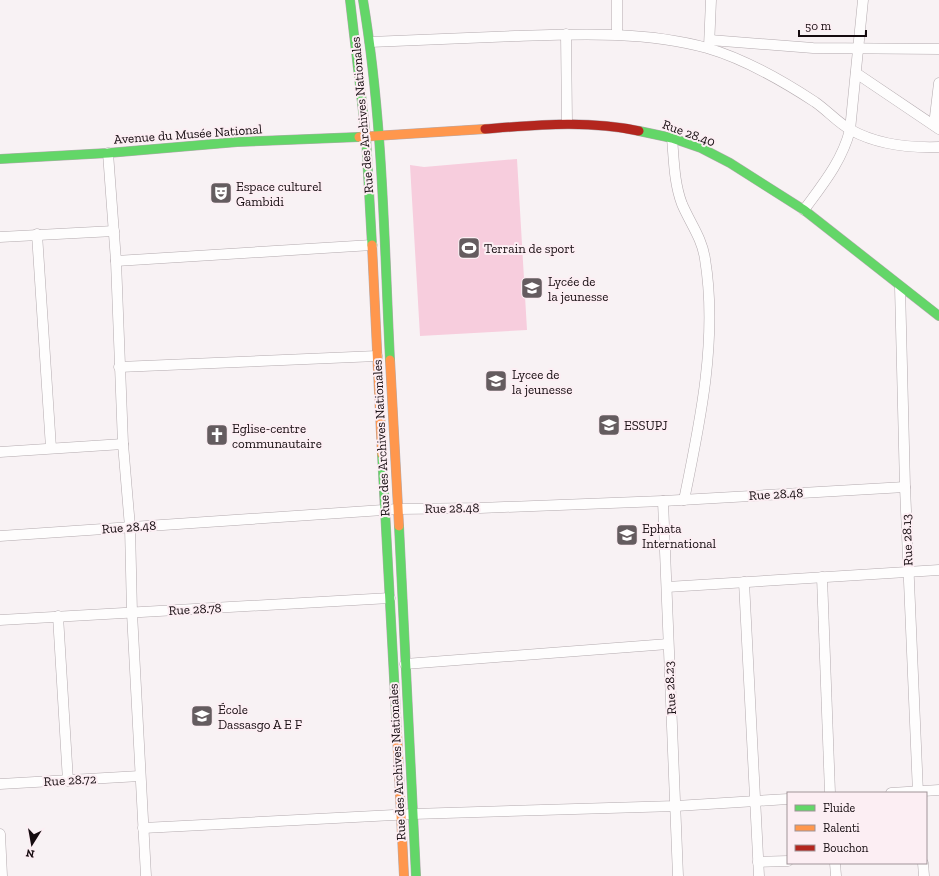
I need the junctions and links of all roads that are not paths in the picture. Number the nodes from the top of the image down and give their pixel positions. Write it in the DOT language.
graph roads {
  1 [pos="350,0"];
  2 [pos="363,0"];
  3 [pos="617,0"];
  4 [pos="711,0"];
  5 [pos="863,0"];
  6 [pos="566,34"];
  7 [pos="616,34"];
  8 [pos="370,42"];
  9 [pos="710,44"];
  10 [pos="859,47"];
  11 [pos="939,49"];
  12 [pos="856,73"];
  13 [pos="939,82"];
  14 [pos="938,103"];
  15 [pos="567,123"];
  16 [pos="936,127"];
  17 [pos="850,130"];
  18 [pos="379,136"];
  19 [pos="366,137"];
  20 [pos="672,138"];
  21 [pos="939,147"];
  22 [pos="108,153"];
  23 [pos="0,159"];
  24 [pos="804,210"];
  25 [pos="114,231"];
  26 [pos="37,234"];
  27 [pos="0,237"];
  28 [pos="372,245"];
  29 [pos="116,261"];
  30 [pos="900,287"];
  31 [pos="939,316"];
  32 [pos="377,356"];
  33 [pos="119,367"];
  34 [pos="123,444"];
  35 [pos="51,448"];
  36 [pos="0,452"];
  37 [pos="905,487"];
  38 [pos="663,500"];
  39 [pos="684,500"];
  40 [pos="398,509"];
  41 [pos="385,510"];
  42 [pos="130,527"];
  43 [pos="0,536"];
  44 [pos="939,570"];
  45 [pos="908,572"];
  46 [pos="822,577"];
  47 [pos="744,582"];
  48 [pos="667,588"];
  49 [pos="390,598"];
  50 [pos="132,613"];
  51 [pos="58,616"];
  52 [pos="0,620"];
  53 [pos="668,644"];
  54 [pos="405,664"];
  55 [pos="140,776"];
  56 [pos="68,781"];
  57 [pos="0,784"];
  58 [pos="939,790"];
  59 [pos="830,792"];
  60 [pos="918,792"];
  61 [pos="787,799"];
  62 [pos="754,802"];
  63 [pos="676,806"];
  64 [pos="413,814"];
  65 [pos="401,815"];
  66 [pos="143,828"];
  67 [pos="0,834"];
  68 [pos="787,861"];
  69 [pos="758,862"];
  70 [pos="835,864"];
  71 [pos="923,864"];
  72 [pos="2,876"];
  73 [pos="146,876"];
  74 [pos="404,876"];
  75 [pos="416,876"];
  76 [pos="678,876"];
  77 [pos="759,876"];
  78 [pos="836,876"];
  79 [pos="924,876"];
  1 -- 19 [label="street, Rue des Archives Nationales"];
  2 -- 8 [label="street, Rue des Archives Nationales"];
  3 -- 7 [label="street"];
  4 -- 9 [label="street"];
  5 -- 10 [label="street"];
  6 -- 7 [label="street"];
  6 -- 8 [label="street"];
  6 -- 15 [label="street"];
  7 -- 9 [label="street"];
  8 -- 18 [label="street, Rue des Archives Nationales"];
  9 -- 10 [label="street"];
  9 -- 17 [label="street"];
  10 -- 11 [label="street"];
  10 -- 12 [label="street"];
  12 -- 16 [label="street"];
  12 -- 17 [label="street"];
  13 -- 14 [label="street"];
  14 -- 16 [label="street"];
  15 -- 18 [label="street, Rue 28.40"];
  15 -- 20 [label="street, Rue 28.40"];
  17 -- 21 [label="street"];
  17 -- 24 [label="street"];
  18 -- 19 [label="street, Avenue du Musée National"];
  18 -- 40 [label="street, Rue des Archives Nationales"];
  19 -- 22 [label="street, Avenue du Musée National"];
  19 -- 28 [label="street, Rue des Archives Nationales"];
  20 -- 24 [label="street, Rue 28.40"];
  20 -- 39 [label="street"];
  22 -- 23 [label="street, Avenue du Musée National"];
  22 -- 25 [label="street"];
  24 -- 30 [label="street, Rue 28.40"];
  25 -- 26 [label="street"];
  25 -- 29 [label="street"];
  26 -- 27 [label="street"];
  26 -- 35 [label="street"];
  28 -- 29 [label="street"];
  28 -- 32 [label="street, Rue des Archives Nationales"];
  29 -- 33 [label="street"];
  30 -- 31 [label="street, Rue 28.40"];
  30 -- 37 [label="street, Rue 28.13"];
  32 -- 33 [label="street"];
  32 -- 41 [label="street, Rue des Archives Nationales"];
  33 -- 34 [label="street"];
  34 -- 35 [label="street"];
  34 -- 42 [label="street"];
  35 -- 36 [label="street"];
  37 -- 39 [label="street, Rue 28.48"];
  37 -- 45 [label="street, Rue 28.13"];
  38 -- 39 [label="street, Rue 28.48"];
  38 -- 40 [label="street, Rue 28.48"];
  38 -- 48 [label="street, Rue 28.23"];
  40 -- 41 [label="street, Rue 28.48"];
  40 -- 54 [label="street, Rue des Archives Nationales"];
  41 -- 42 [label="street, Rue 28.48"];
  41 -- 49 [label="street, Rue des Archives Nationales"];
  42 -- 43 [label="street, Rue 28.48"];
  42 -- 50 [label="street"];
  44 -- 45 [label="street"];
  45 -- 46 [label="street"];
  45 -- 60 [label="street, Rue 28.13"];
  46 -- 47 [label="street"];
  46 -- 59 [label="street"];
  47 -- 48 [label="street"];
  47 -- 62 [label="street"];
  48 -- 53 [label="street, Rue 28.23"];
  49 -- 50 [label="street, Rue 28.78"];
  49 -- 65 [label="street, Rue des Archives Nationales"];
  50 -- 51 [label="street, Rue 28.78"];
  50 -- 55 [label="street"];
  51 -- 52 [label="street, Rue 28.78"];
  51 -- 56 [label="street"];
  53 -- 54 [label="street"];
  53 -- 63 [label="street, Rue 28.23"];
  54 -- 64 [label="street, Rue des Archives Nationales"];
  55 -- 56 [label="street, Rue 28.72"];
  55 -- 66 [label="street"];
  56 -- 57 [label="street, Rue 28.72"];
  58 -- 60 [label="street"];
  61 -- 62 [label="street"];
  62 -- 63 [label="street"];
  62 -- 69 [label="street"];
  63 -- 64 [label="street"];
  63 -- 76 [label="street, Rue 28.23"];
  64 -- 65 [label="street"];
  64 -- 75 [label="street, Rue des Archives Nationales"];
  65 -- 66 [label="street"];
  65 -- 74 [label="street, Rue des Archives Nationales"];
  66 -- 73 [label="street"];
  67 -- 72 [label="street"];
  68 -- 69 [label="street"];
  69 -- 77 [label="street"];
  70 -- 78 [label="street"];
  71 -- 79 [label="street"];
}
